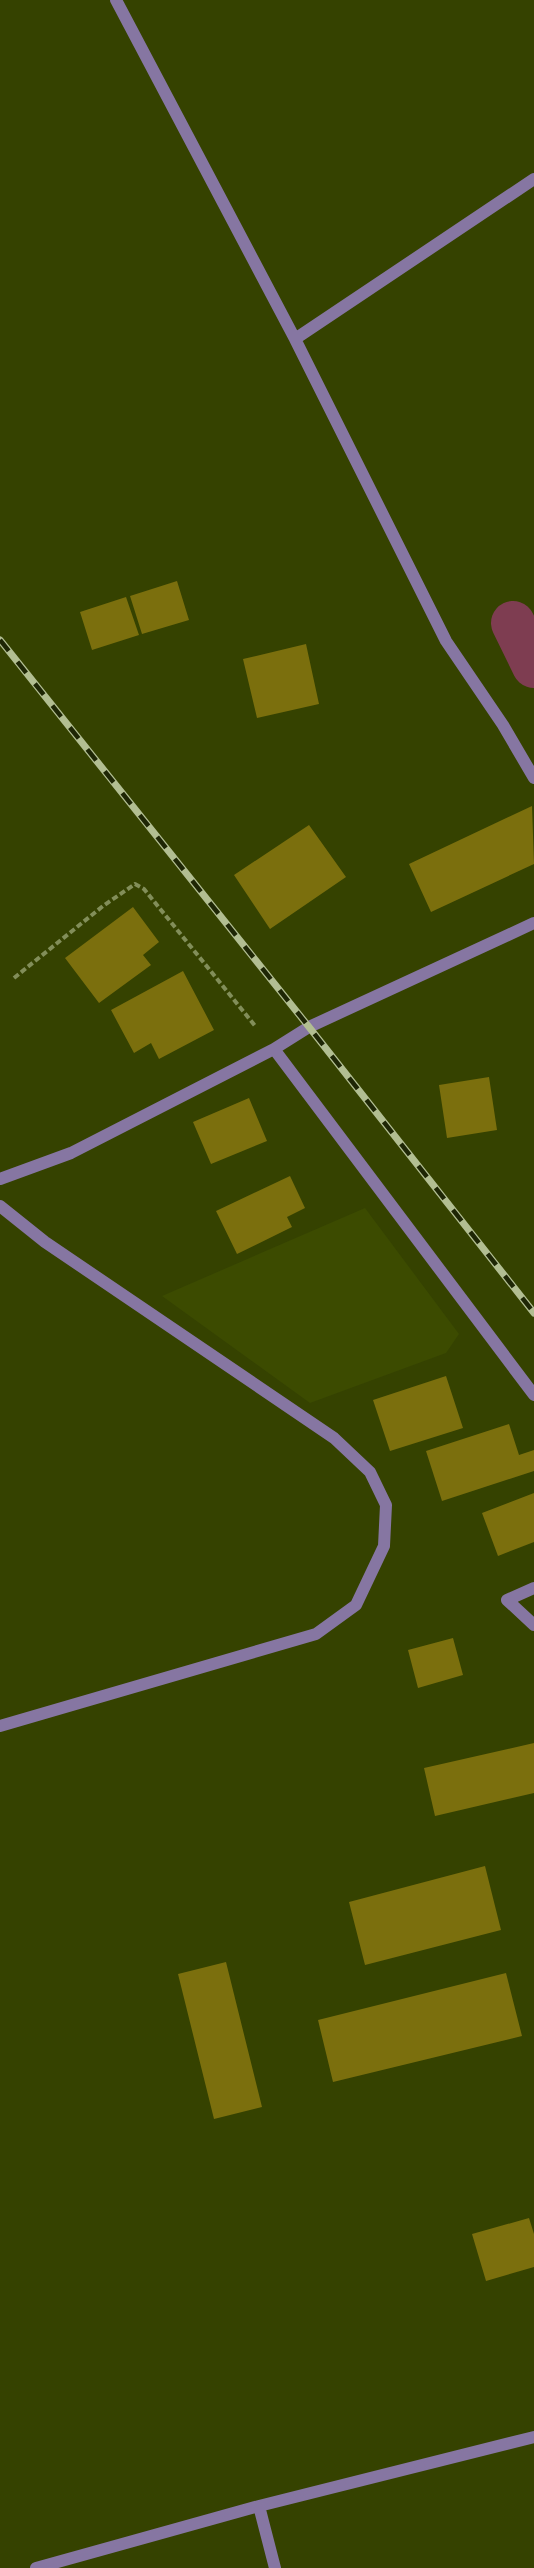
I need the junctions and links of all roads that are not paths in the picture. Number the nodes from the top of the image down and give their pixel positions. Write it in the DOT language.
graph roads {
  1 [pos="116,0"];
  2 [pos="534,179"];
  3 [pos="295,339"];
  4 [pos="534,778"];
  5 [pos="534,924"];
  6 [pos="274,1049"];
  7 [pos="0,1179"];
  8 [pos="0,1206"];
  9 [pos="534,1395"];
  10 [pos="534,1588"];
  11 [pos="534,1625"];
  12 [pos="0,1726"];
  13 [pos="534,2437"];
  14 [pos="259,2506"];
  15 [pos="36,2568"];
  16 [pos="275,2568"];
  1 -- 3 [label="street"];
  2 -- 3 [label="street"];
  3 -- 4 [label="street"];
  5 -- 6 [label="street"];
  6 -- 7 [label="street"];
  6 -- 9 [label="street"];
  8 -- 12 [label="street"];
  10 -- 11 [label="street"];
  13 -- 14 [label="street"];
  14 -- 15 [label="street"];
  14 -- 16 [label="street"];
}
